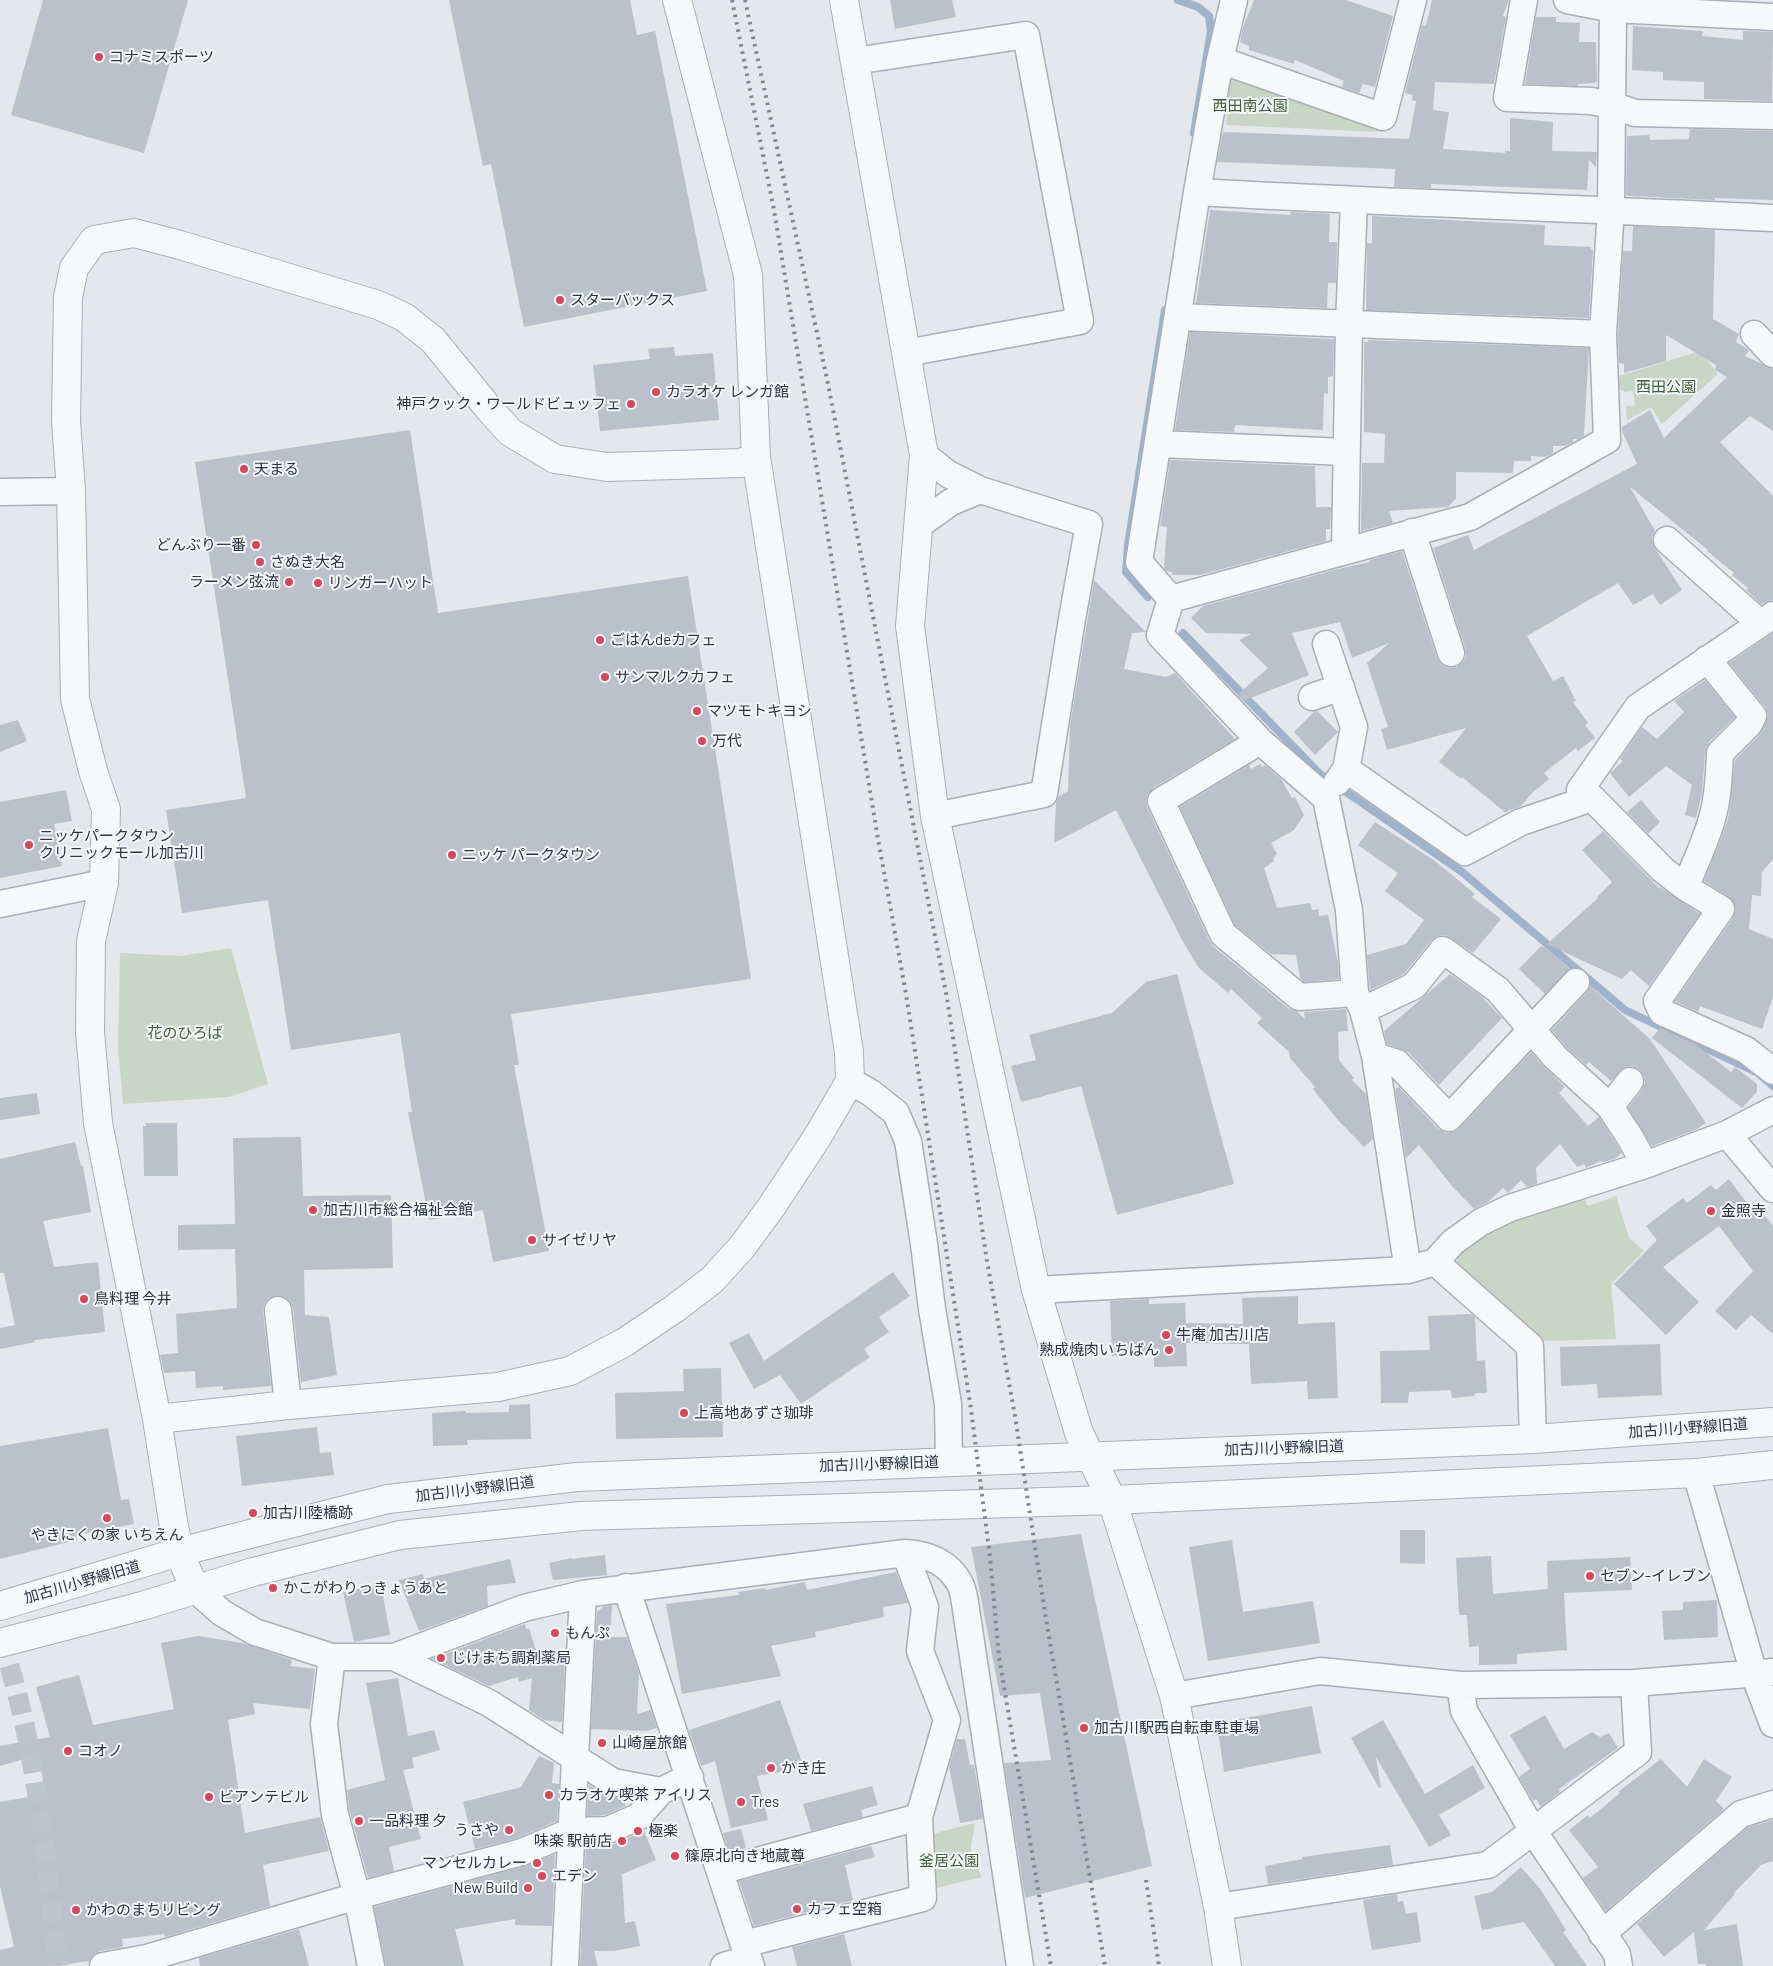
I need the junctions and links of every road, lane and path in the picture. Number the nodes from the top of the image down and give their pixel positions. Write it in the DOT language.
graph roads {
  1 [pos="677,0"];
  2 [pos="844,0"];
  3 [pos="1234,0"];
  4 [pos="1524,0"];
  5 [pos="1567,0"];
  6 [pos="1405,2"];
  7 [pos="1613,9"];
  8 [pos="1773,17"];
  9 [pos="1220,60"];
  10 [pos="855,61"];
  11 [pos="1612,105"];
  12 [pos="1773,116"];
  13 [pos="1197,192"];
  14 [pos="1354,201"];
  15 [pos="1610,209"];
  16 [pos="1773,218"];
  17 [pos="1178,317"];
  18 [pos="1349,325"];
  19 [pos="1603,334"];
  20 [pos="1754,334"];
  21 [pos="906,353"];
  22 [pos="1773,354"];
  23 [pos="1158,444"];
  24 [pos="1346,452"];
  25 [pos="924,454"];
  26 [pos="756,457"];
  27 [pos="980,490"];
  28 [pos="71,491"];
  29 [pos="0,492"];
  30 [pos="919,525"];
  31 [pos="1412,532"];
  32 [pos="1667,540"];
  33 [pos="1345,551"];
  34 [pos="1171,599"];
  35 [pos="1766,619"];
  36 [pos="1326,644"];
  37 [pos="1451,654"];
  38 [pos="1707,659"];
  39 [pos="1341,687"];
  40 [pos="1312,697"];
  41 [pos="1260,741"];
  42 [pos="1346,769"];
  43 [pos="1326,798"];
  44 [pos="1592,798"];
  45 [pos="935,816"];
  46 [pos="104,883"];
  47 [pos="1685,887"];
  48 [pos="0,904"];
  49 [pos="1576,982"];
  50 [pos="1359,1001"];
  51 [pos="1532,1031"];
  52 [pos="1375,1056"];
  53 [pos="1773,1071"];
  54 [pos="850,1081"];
  55 [pos="1630,1081"];
  56 [pos="1610,1107"];
  57 [pos="1773,1110"];
  58 [pos="1727,1134"];
  59 [pos="1645,1165"];
  60 [pos="1773,1189"];
  61 [pos="1434,1262"];
  62 [pos="1408,1270"];
  63 [pos="1036,1290"];
  64 [pos="278,1310"];
  65 [pos="288,1405"];
  66 [pos="157,1419"];
  67 [pos="1773,1422"];
  68 [pos="1532,1439"];
  69 [pos="1091,1455"];
  70 [pos="949,1461"];
  71 [pos="1773,1465"];
  72 [pos="1696,1473"];
  73 [pos="1112,1500"];
  74 [pos="179,1552"];
  75 [pos="905,1553"];
  76 [pos="626,1587"];
  77 [pos="196,1589"];
  78 [pos="583,1594"];
  79 [pos="0,1606"];
  80 [pos="0,1643"];
  81 [pos="332,1657"];
  82 [pos="394,1657"];
  83 [pos="1763,1673"];
  84 [pos="1634,1683"];
  85 [pos="1460,1685"];
  86 [pos="1174,1696"];
  87 [pos="1773,1724"];
  88 [pos="576,1758"];
  89 [pos="690,1777"];
  90 [pos="660,1791"];
  91 [pos="1773,1804"];
  92 [pos="919,1816"];
  93 [pos="572,1831"];
  94 [pos="1533,1831"];
  95 [pos="720,1870"];
  96 [pos="357,1896"];
  97 [pos="1218,1906"];
  98 [pos="1602,1934"];
  99 [pos="748,1956"];
  100 [pos="103,1966"];
  101 [pos="371,1966"];
  102 [pos="565,1966"];
  103 [pos="724,1966"];
  104 [pos="1020,1966"];
  105 [pos="1227,1966"];
  106 [pos="1619,1966"];
  1 -- 26 [label="street"];
  2 -- 10 [label="street"];
  3 -- 9 [label="street"];
  4 -- 11 [label="street"];
  5 -- 7 [label="street"];
  6 -- 9 [label="street"];
  7 -- 8 [label="street"];
  7 -- 11 [label="street"];
  9 -- 13 [label="street"];
  10 -- 21 [label="street"];
  10 -- 21 [label="street"];
  11 -- 12 [label="street"];
  11 -- 15 [label="street"];
  13 -- 14 [label="street"];
  13 -- 17 [label="street"];
  14 -- 15 [label="street"];
  14 -- 18 [label="street"];
  15 -- 16 [label="street"];
  15 -- 19 [label="street"];
  17 -- 18 [label="street"];
  17 -- 23 [label="street"];
  18 -- 19 [label="street"];
  18 -- 24 [label="street"];
  19 -- 31 [label="street"];
  20 -- 22 [label="street"];
  21 -- 25 [label="street"];
  23 -- 24 [label="street"];
  23 -- 34 [label="street"];
  24 -- 33 [label="street"];
  25 -- 27 [label="street"];
  25 -- 30 [label="street"];
  26 -- 28 [label="street"];
  26 -- 54 [label="street"];
  27 -- 30 [label="street"];
  27 -- 45 [label="street"];
  28 -- 29 [label="street"];
  28 -- 46 [label="street"];
  30 -- 45 [label="street"];
  31 -- 33 [label="street"];
  31 -- 37 [label="street"];
  32 -- 35 [label="street"];
  33 -- 34 [label="street"];
  34 -- 41 [label="street"];
  35 -- 38 [label="street"];
  36 -- 39 [label="street"];
  38 -- 44 [label="street"];
  38 -- 47 [label="street"];
  39 -- 40 [label="street"];
  39 -- 42 [label="street"];
  41 -- 43 [label="street"];
  41 -- 50 [label="street"];
  42 -- 43 [label="street"];
  42 -- 44 [label="street"];
  43 -- 50 [label="street"];
  44 -- 47 [label="street"];
  45 -- 63 [label="street"];
  46 -- 48 [label="street"];
  46 -- 66 [label="street"];
  47 -- 53 [label="street"];
  49 -- 51 [label="street"];
  50 -- 51 [label="street"];
  50 -- 52 [label="street"];
  51 -- 52 [label="street"];
  51 -- 56 [label="street"];
  52 -- 62 [label="street"];
  54 -- 65 [label="street"];
  54 -- 70 [label="street"];
  55 -- 56 [label="street"];
  56 -- 59 [label="street"];
  57 -- 58 [label="street"];
  58 -- 59 [label="street"];
  58 -- 60 [label="street"];
  59 -- 61 [label="street"];
  61 -- 62 [label="street"];
  61 -- 68 [label="street"];
  62 -- 63 [label="street"];
  63 -- 69 [label="street"];
  64 -- 65 [label="street"];
  65 -- 66 [label="street"];
  66 -- 74 [label="street"];
  67 -- 68 [label="street, 加古川小野線旧道"];
  68 -- 69 [label="street, 加古川小野線旧道"];
  69 -- 70 [label="street, 加古川小野線旧道"];
  69 -- 73 [label="street"];
  70 -- 74 [label="street, 加古川小野線旧道"];
  71 -- 72 [label="street"];
  72 -- 73 [label="street"];
  72 -- 83 [label="street"];
  73 -- 77 [label="street"];
  73 -- 86 [label="street"];
  74 -- 77 [label="street"];
  74 -- 79 [label="street, 加古川小野線旧道"];
  75 -- 76 [label="street"];
  75 -- 92 [label="street"];
  75 -- 104 [label="street"];
  76 -- 78 [label="street"];
  76 -- 89 [label="street"];
  77 -- 80 [label="street"];
  77 -- 81 [label="street"];
  78 -- 82 [label="street"];
  78 -- 88 [label="street"];
  81 -- 82 [label="street"];
  81 -- 96 [label="street"];
  82 -- 88 [label="street"];
  83 -- 84 [label="street"];
  83 -- 87 [label="street"];
  84 -- 85 [label="street"];
  84 -- 94 [label="street"];
  85 -- 86 [label="street"];
  85 -- 94 [label="street"];
  86 -- 97 [label="street"];
  88 -- 90 [label="street"];
  88 -- 93 [label="street"];
  89 -- 90 [label="street"];
  89 -- 95 [label="street"];
  90 -- 93 [label="street"];
  91 -- 98 [label="street"];
  92 -- 95 [label="street"];
  92 -- 99 [label="street"];
  93 -- 96 [label="street"];
  93 -- 102 [label="street"];
  94 -- 97 [label="street"];
  94 -- 98 [label="street"];
  95 -- 99 [label="street"];
  96 -- 100 [label="street"];
  96 -- 101 [label="street"];
  97 -- 105 [label="street"];
  98 -- 106 [label="street"];
  99 -- 103 [label="street"];
}
